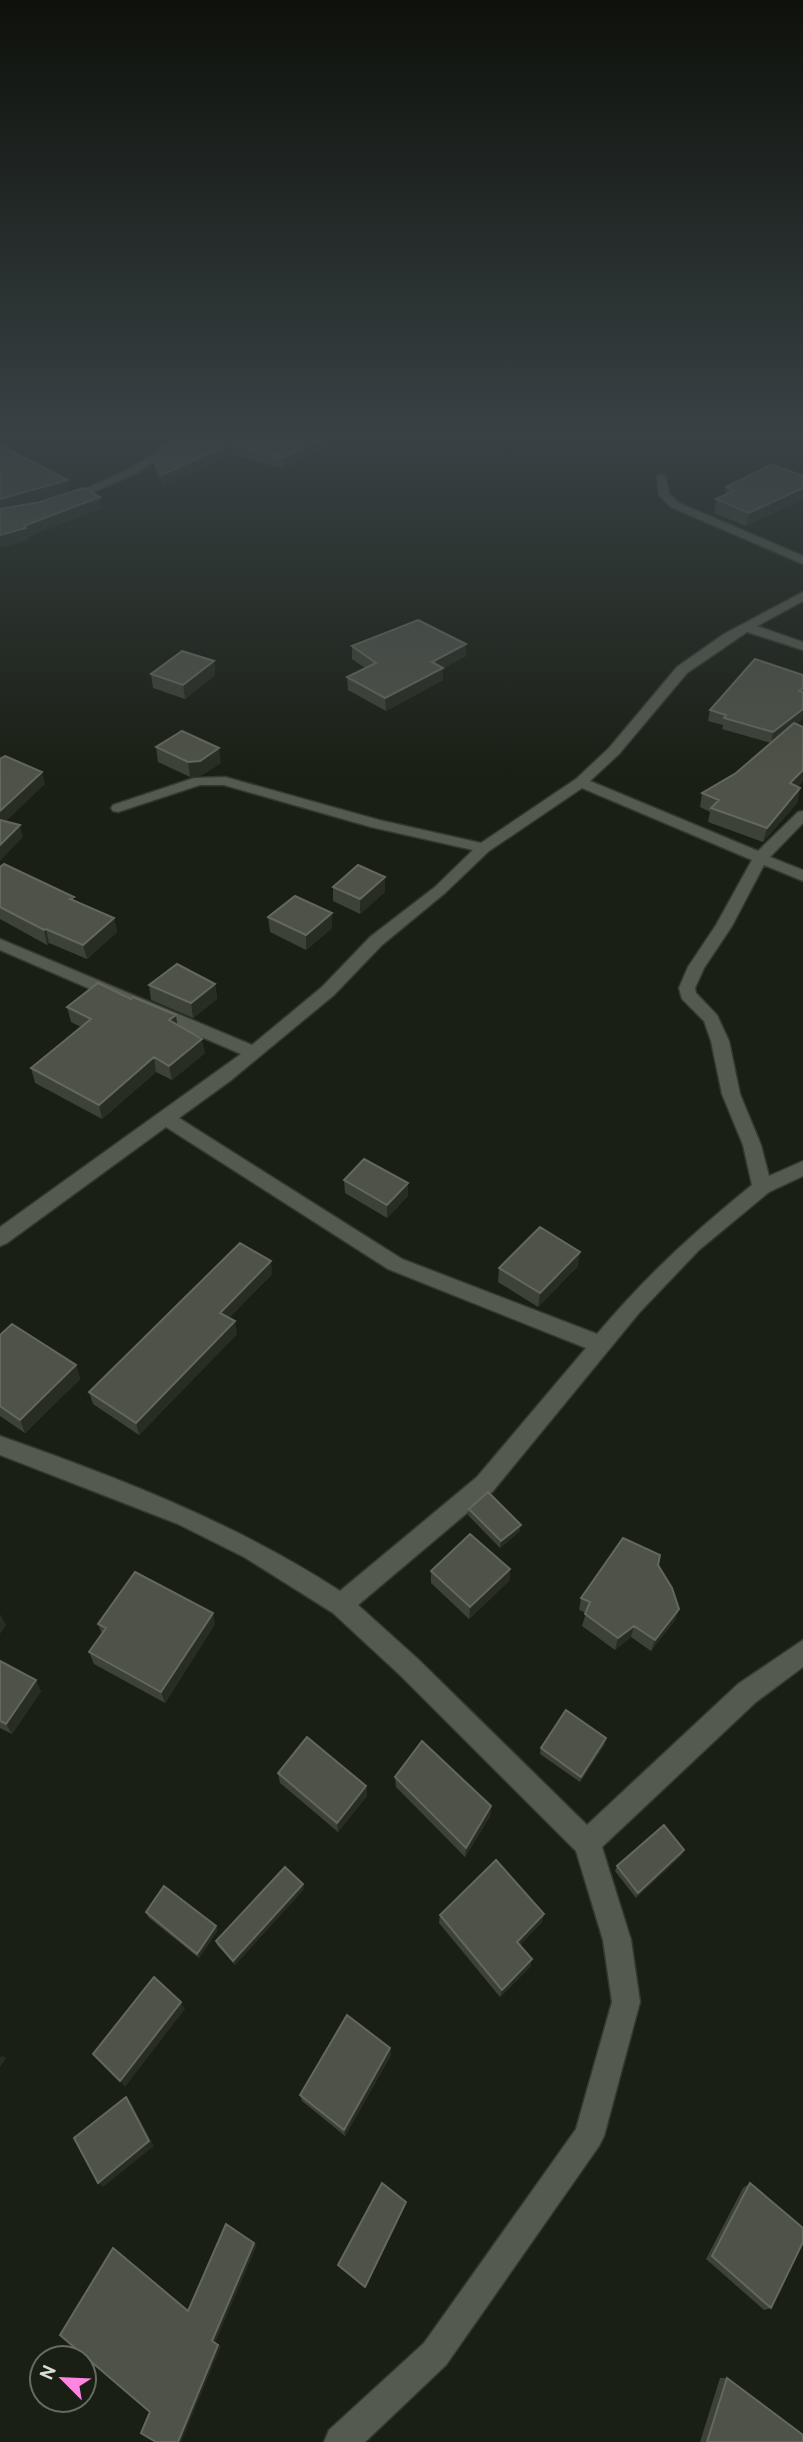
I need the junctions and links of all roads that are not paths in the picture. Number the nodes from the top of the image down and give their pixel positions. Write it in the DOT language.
graph roads {
  1 [pos="777,549"];
  2 [pos="803,560"];
  3 [pos="803,596"];
  4 [pos="746,627"];
  5 [pos="803,646"];
  6 [pos="581,782"];
  7 [pos="118,808"];
  8 [pos="803,815"];
  9 [pos="484,848"];
  10 [pos="760,858"];
  11 [pos="803,876"];
  12 [pos="0,944"];
  13 [pos="254,1053"];
  14 [pos="167,1119"];
  15 [pos="803,1168"];
  16 [pos="762,1186"];
  17 [pos="0,1238"];
  18 [pos="602,1345"];
  19 [pos="0,1445"];
  20 [pos="341,1605"];
  21 [pos="803,1652"];
  22 [pos="587,1843"];
  23 [pos="341,2442"];
  1 -- 2 [label="street"];
  3 -- 4 [label="street"];
  4 -- 5 [label="street"];
  4 -- 6 [label="street"];
  6 -- 9 [label="street"];
  6 -- 10 [label="street"];
  7 -- 9 [label="street"];
  8 -- 10 [label="street"];
  9 -- 13 [label="street"];
  10 -- 11 [label="street"];
  10 -- 16 [label="street"];
  12 -- 13 [label="street"];
  13 -- 14 [label="street"];
  14 -- 17 [label="street"];
  14 -- 18 [label="street"];
  15 -- 16 [label="street"];
  16 -- 18 [label="street"];
  18 -- 20 [label="street"];
  19 -- 20 [label="street"];
  20 -- 22 [label="street"];
  21 -- 22 [label="street"];
  22 -- 23 [label="street"];
}
